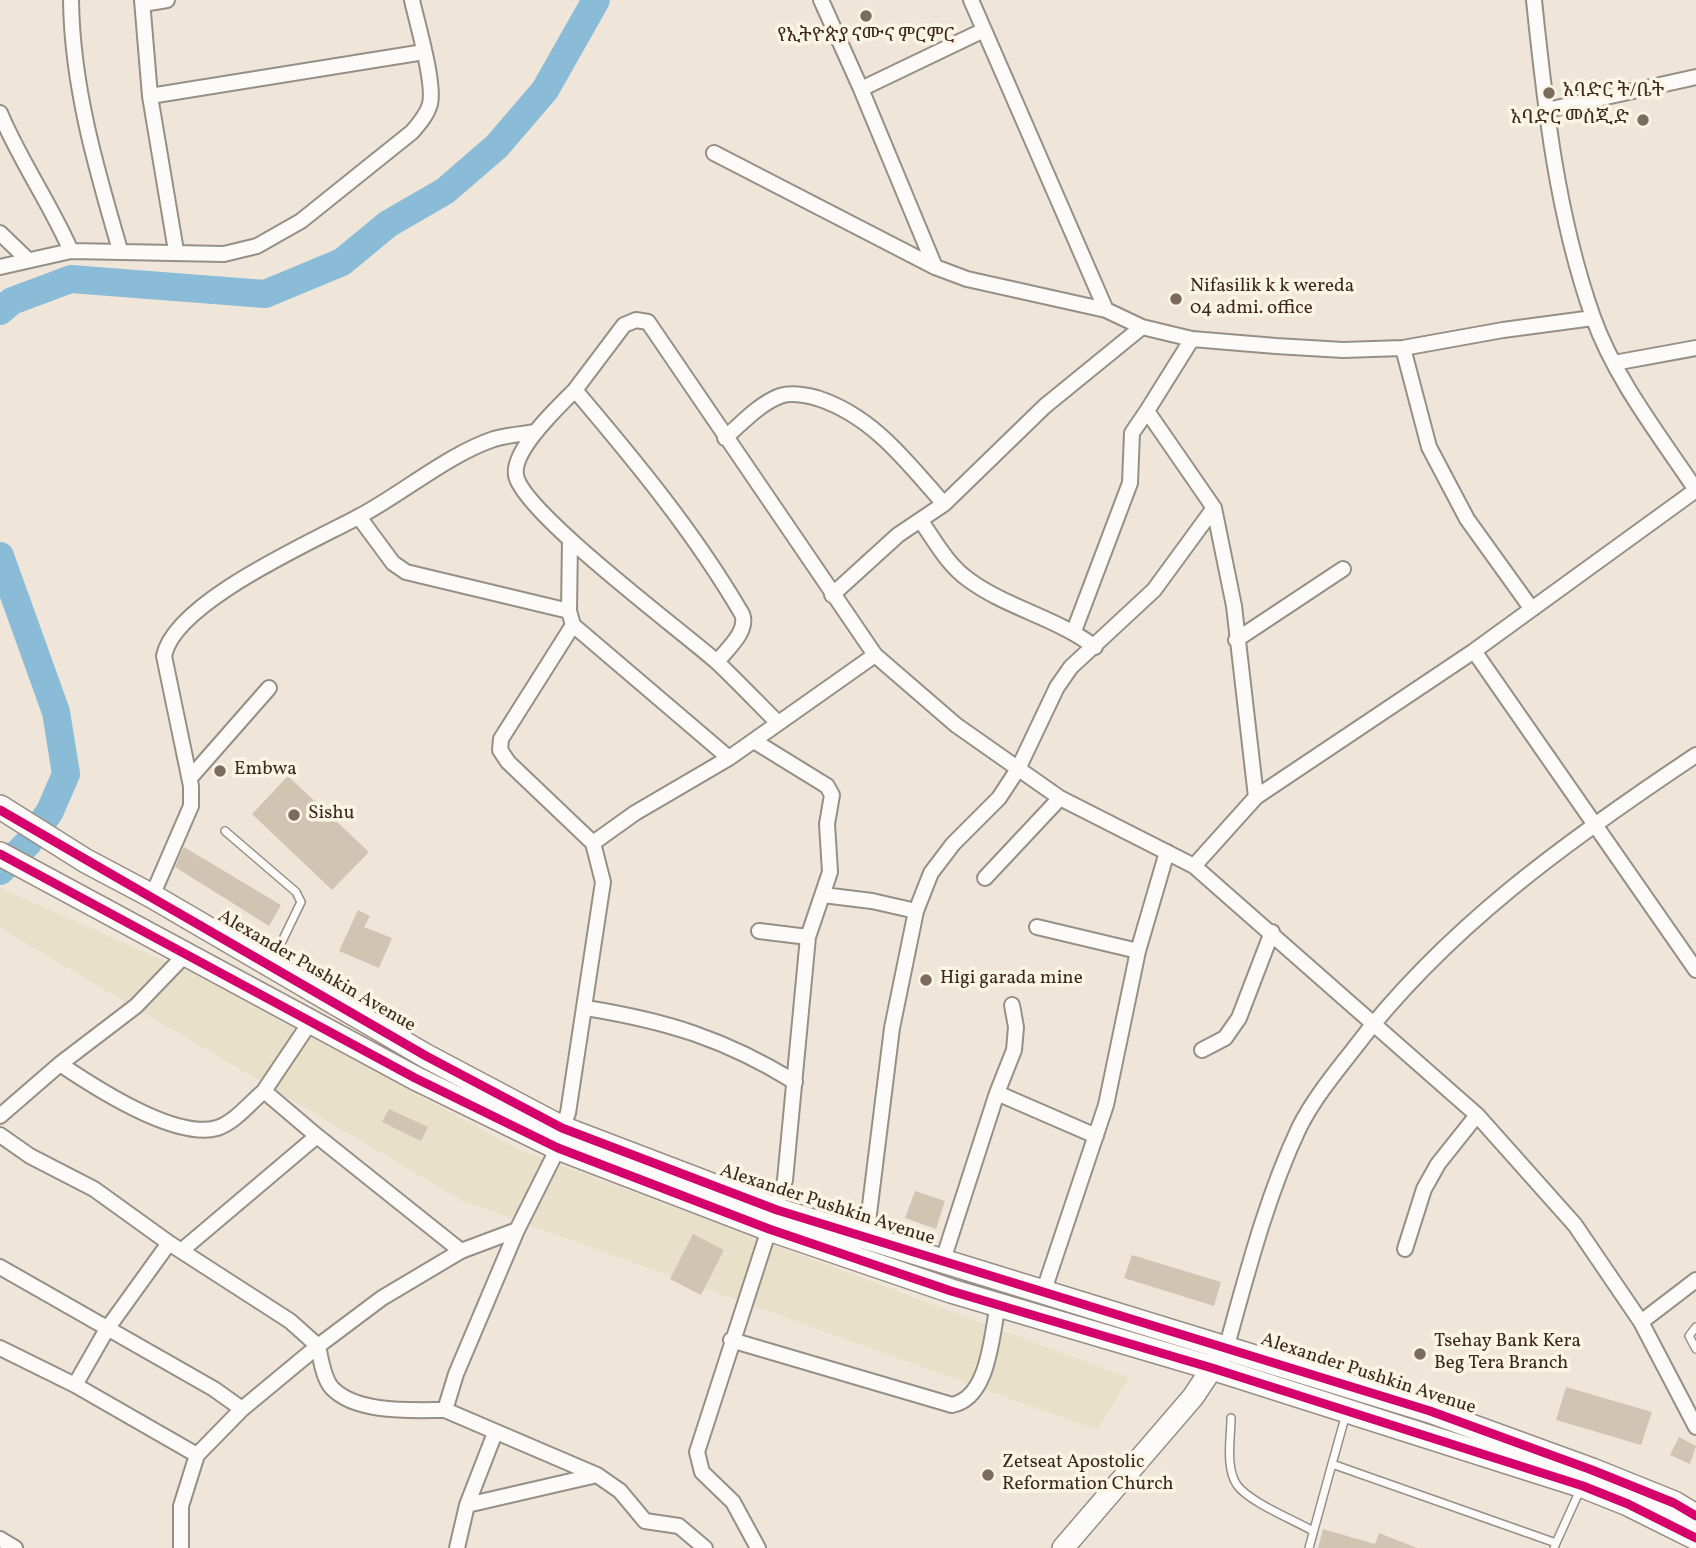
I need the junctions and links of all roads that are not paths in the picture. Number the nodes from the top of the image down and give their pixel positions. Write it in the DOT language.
graph roads {
  1 [pos="71,0"];
  2 [pos="167,0"];
  3 [pos="412,0"];
  4 [pos="821,0"];
  5 [pos="971,0"];
  6 [pos="1534,0"];
  7 [pos="143,2"];
  8 [pos="984,30"];
  9 [pos="424,51"];
  10 [pos="1695,72"];
  11 [pos="861,89"];
  12 [pos="150,96"];
  13 [pos="1546,110"];
  14 [pos="0,113"];
  15 [pos="714,153"];
  16 [pos="0,233"];
  17 [pos="120,250"];
  18 [pos="71,251"];
  19 [pos="176,251"];
  20 [pos="27,259"];
  21 [pos="0,267"];
  22 [pos="934,267"];
  23 [pos="1106,310"];
  24 [pos="1593,318"];
  25 [pos="1142,327"];
  26 [pos="1192,339"];
  27 [pos="1403,348"];
  28 [pos="1696,348"];
  29 [pos="1614,363"];
  30 [pos="575,390"];
  31 [pos="1147,411"];
  32 [pos="536,432"];
  33 [pos="725,438"];
  34 [pos="1696,490"];
  35 [pos="944,504"];
  36 [pos="1214,508"];
  37 [pos="359,517"];
  38 [pos="921,521"];
  39 [pos="570,540"];
  40 [pos="1343,569"];
  41 [pos="832,595"];
  42 [pos="1531,608"];
  43 [pos="571,618"];
  44 [pos="1074,631"];
  45 [pos="1236,640"];
  46 [pos="1095,647"];
  47 [pos="1474,651"];
  48 [pos="875,655"];
  49 [pos="717,662"];
  50 [pos="269,688"];
  51 [pos="777,722"];
  52 [pos="754,741"];
  53 [pos="1696,755"];
  54 [pos="729,758"];
  55 [pos="1018,769"];
  56 [pos="190,778"];
  57 [pos="1256,797"];
  58 [pos="1060,798"];
  59 [pos="4,811"];
  60 [pos="1594,823"];
  61 [pos="225,831"];
  62 [pos="593,843"];
  63 [pos="1167,852"];
  64 [pos="0,854"];
  65 [pos="1194,866"];
  66 [pos="985,878"];
  67 [pos="823,895"];
  68 [pos="152,896"];
  69 [pos="916,911"];
  70 [pos="1037,927"];
  71 [pos="759,931"];
  72 [pos="1272,932"];
  73 [pos="808,937"];
  74 [pos="1139,951"];
  75 [pos="185,955"];
  76 [pos="270,966"];
  77 [pos="1696,970"];
  78 [pos="1012,1005"];
  79 [pos="586,1008"];
  80 [pos="311,1021"];
  81 [pos="1373,1023"];
  82 [pos="1202,1050"];
  83 [pos="60,1064"];
  84 [pos="795,1082"];
  85 [pos="264,1091"];
  86 [pos="997,1093"];
  87 [pos="1477,1115"];
  88 [pos="0,1116"];
  89 [pos="0,1135"];
  90 [pos="317,1136"];
  91 [pos="1096,1136"];
  92 [pos="560,1138"];
  93 [pos="773,1220"];
  94 [pos="517,1230"];
  95 [pos="866,1238"];
  96 [pos="175,1247"];
  97 [pos="1405,1249"];
  98 [pos="461,1251"];
  99 [pos="951,1266"];
  100 [pos="0,1267"];
  101 [pos="1696,1280"];
  102 [pos="951,1291"];
  103 [pos="1043,1293"];
  104 [pos="998,1305"];
  105 [pos="1641,1322"];
  106 [pos="1696,1327"];
  107 [pos="107,1329"];
  108 [pos="732,1340"];
  109 [pos="317,1346"];
  110 [pos="0,1348"];
  111 [pos="1226,1349"];
  112 [pos="1696,1349"];
  113 [pos="1212,1368"];
  114 [pos="75,1385"];
  115 [pos="242,1409"];
  116 [pos="445,1410"];
  117 [pos="1346,1411"];
  118 [pos="1231,1418"];
  119 [pos="1696,1427"];
  120 [pos="495,1433"];
  121 [pos="197,1455"];
  122 [pos="1332,1464"];
  123 [pos="597,1475"];
  124 [pos="1588,1478"];
  125 [pos="467,1506"];
  126 [pos="1696,1516"];
  127 [pos="1313,1531"];
  128 [pos="0,1538"];
  129 [pos="1696,1538"];
  130 [pos="1555,1546"];
  131 [pos="15,1548"];
  132 [pos="181,1548"];
  133 [pos="457,1548"];
  134 [pos="705,1548"];
  135 [pos="758,1548"];
  136 [pos="1063,1548"];
  137 [pos="1309,1548"];
  1 -- 17 [label="street"];
  2 -- 7 [label="street"];
  3 -- 9 [label="street"];
  4 -- 11 [label="street"];
  5 -- 8 [label="street"];
  6 -- 13 [label="street"];
  7 -- 12 [label="street"];
  8 -- 11 [label="street"];
  8 -- 23 [label="street"];
  9 -- 12 [label="street"];
  9 -- 19 [label="street"];
  10 -- 13 [label="street"];
  11 -- 22 [label="street"];
  12 -- 19 [label="street"];
  13 -- 24 [label="street"];
  14 -- 18 [label="street"];
  15 -- 22 [label="street"];
  16 -- 20 [label="street"];
  17 -- 18 [label="street"];
  17 -- 19 [label="street"];
  18 -- 20 [label="street"];
  20 -- 21 [label="street"];
  22 -- 23 [label="street"];
  23 -- 25 [label="street"];
  24 -- 27 [label="street"];
  24 -- 29 [label="street"];
  25 -- 26 [label="street"];
  25 -- 35 [label="street"];
  26 -- 27 [label="street"];
  26 -- 31 [label="street"];
  27 -- 42 [label="street"];
  28 -- 29 [label="street"];
  29 -- 34 [label="street"];
  30 -- 32 [label="street"];
  30 -- 33 [label="street"];
  30 -- 49 [label="street"];
  31 -- 36 [label="street"];
  31 -- 44 [label="street"];
  32 -- 37 [label="street"];
  32 -- 39 [label="street"];
  33 -- 35 [label="street"];
  33 -- 41 [label="street"];
  34 -- 42 [label="street"];
  35 -- 38 [label="street"];
  36 -- 45 [label="street"];
  36 -- 46 [label="street"];
  37 -- 43 [label="street"];
  37 -- 56 [label="street"];
  38 -- 41 [label="street"];
  38 -- 44 [label="street"];
  39 -- 43 [label="street"];
  39 -- 49 [label="street"];
  40 -- 45 [label="street"];
  41 -- 48 [label="street"];
  42 -- 47 [label="street"];
  43 -- 54 [label="street"];
  43 -- 62 [label="street"];
  44 -- 46 [label="street"];
  45 -- 57 [label="street"];
  46 -- 55 [label="street"];
  47 -- 57 [label="street"];
  47 -- 60 [label="street"];
  48 -- 51 [label="street"];
  48 -- 55 [label="street"];
  49 -- 51 [label="street"];
  50 -- 56 [label="street"];
  51 -- 52 [label="street"];
  52 -- 54 [label="street"];
  52 -- 67 [label="street"];
  53 -- 60 [label="street"];
  54 -- 62 [label="street"];
  55 -- 58 [label="street"];
  55 -- 69 [label="street"];
  56 -- 68 [label="street"];
  57 -- 65 [label="street"];
  58 -- 63 [label="street"];
  58 -- 66 [label="street"];
  59 -- 68 [label="main road, Alexander Pushkin Avenue"];
  60 -- 77 [label="street"];
  60 -- 81 [label="street"];
  61 -- 76 [label="lane"];
  62 -- 79 [label="street"];
  63 -- 65 [label="street"];
  63 -- 74 [label="street"];
  64 -- 75 [label="main road, Alexander Pushkin Avenue"];
  65 -- 72 [label="street"];
  67 -- 69 [label="street"];
  67 -- 73 [label="street"];
  68 -- 76 [label="main road, Alexander Pushkin Avenue"];
  69 -- 95 [label="street"];
  70 -- 74 [label="street"];
  71 -- 73 [label="street"];
  72 -- 81 [label="street"];
  72 -- 82 [label="street"];
  73 -- 84 [label="street"];
  74 -- 91 [label="street"];
  75 -- 80 [label="main road, Alexander Pushkin Avenue"];
  75 -- 83 [label="street"];
  76 -- 92 [label="main road, Alexander Pushkin Avenue"];
  78 -- 86 [label="street"];
  79 -- 84 [label="street"];
  79 -- 92 [label="street"];
  80 -- 85 [label="street"];
  80 -- 92 [label="main road, Alexander Pushkin Avenue"];
  81 -- 87 [label="street"];
  81 -- 111 [label="street"];
  83 -- 85 [label="street"];
  83 -- 88 [label="street"];
  84 -- 93 [label="street"];
  85 -- 90 [label="street"];
  86 -- 91 [label="street"];
  86 -- 99 [label="street"];
  87 -- 97 [label="street"];
  87 -- 105 [label="street"];
  89 -- 96 [label="street"];
  90 -- 96 [label="street"];
  90 -- 98 [label="street"];
  91 -- 103 [label="street"];
  92 -- 93 [label="main road, Alexander Pushkin Avenue"];
  92 -- 94 [label="street"];
  93 -- 95 [label="main road, Alexander Pushkin Avenue"];
  93 -- 102 [label="main road, Alexander Pushkin Avenue"];
  93 -- 108 [label="street"];
  94 -- 98 [label="street"];
  94 -- 116 [label="street"];
  95 -- 99 [label="main road, Alexander Pushkin Avenue"];
  96 -- 107 [label="street"];
  96 -- 109 [label="street"];
  98 -- 109 [label="street"];
  99 -- 102 [label="main road"];
  99 -- 103 [label="main road, Alexander Pushkin Avenue"];
  100 -- 107 [label="street"];
  101 -- 105 [label="street"];
  102 -- 104 [label="main road, Alexander Pushkin Avenue"];
  103 -- 111 [label="main road, Alexander Pushkin Avenue"];
  104 -- 108 [label="street"];
  104 -- 113 [label="main road, Alexander Pushkin Avenue"];
  105 -- 119 [label="street"];
  106 -- 112 [label="lane"];
  107 -- 114 [label="street"];
  107 -- 115 [label="street"];
  108 -- 135 [label="street"];
  109 -- 115 [label="street"];
  109 -- 116 [label="street"];
  110 -- 114 [label="street"];
  111 -- 113 [label="street"];
  111 -- 124 [label="main road, Alexander Pushkin Avenue"];
  113 -- 117 [label="main road, Alexander Pushkin Avenue"];
  113 -- 136 [label="street"];
  114 -- 121 [label="street"];
  115 -- 121 [label="street"];
  116 -- 120 [label="street"];
  117 -- 122 [label="lane"];
  117 -- 124 [label="main road, Alexander Pushkin Avenue"];
  118 -- 127 [label="lane"];
  120 -- 123 [label="street"];
  120 -- 125 [label="street"];
  121 -- 132 [label="street"];
  122 -- 127 [label="lane"];
  122 -- 130 [label="lane"];
  123 -- 125 [label="street"];
  123 -- 134 [label="street"];
  124 -- 126 [label="main road, Alexander Pushkin Avenue"];
  124 -- 129 [label="main road, Alexander Pushkin Avenue"];
  124 -- 130 [label="lane"];
  125 -- 133 [label="street"];
  127 -- 137 [label="lane"];
  128 -- 131 [label="street"];
}
